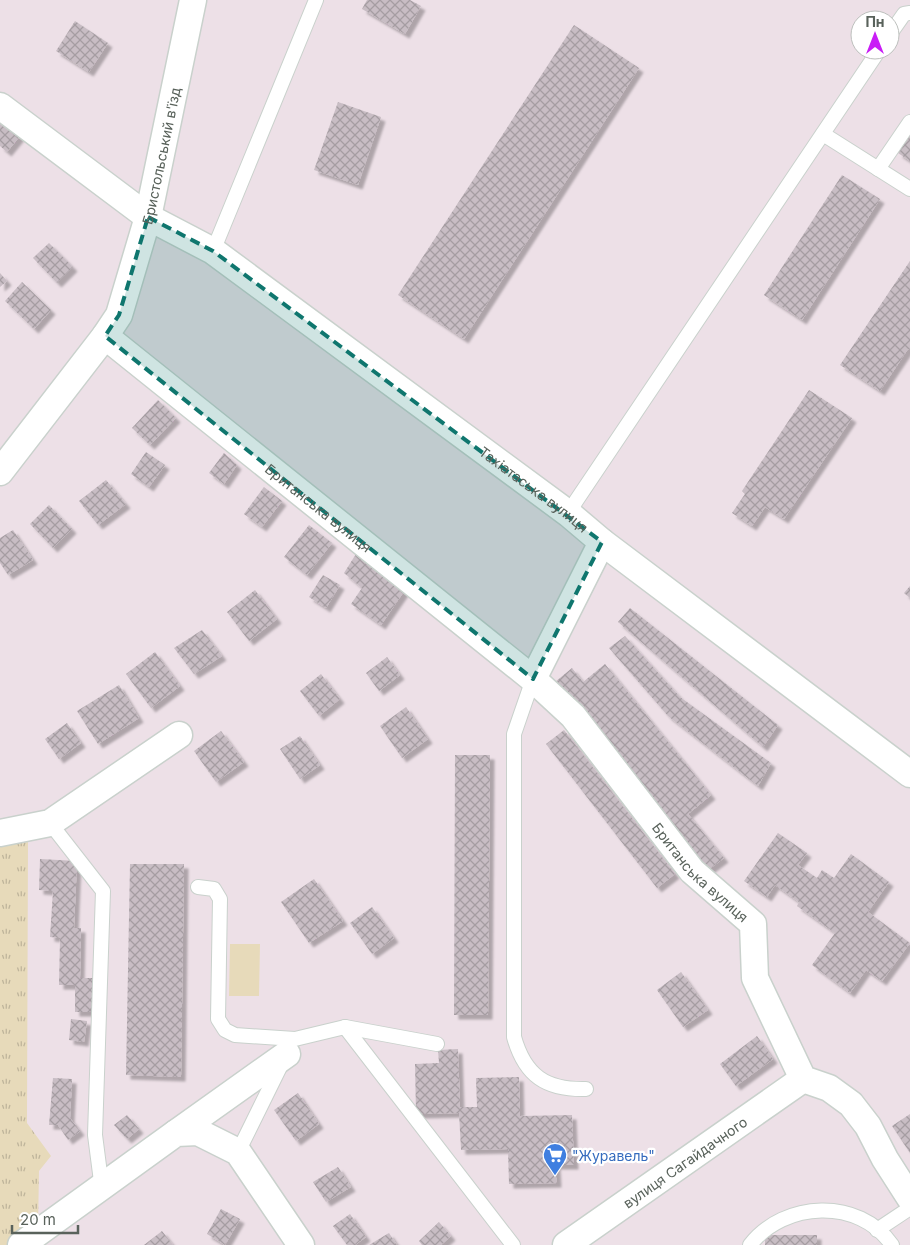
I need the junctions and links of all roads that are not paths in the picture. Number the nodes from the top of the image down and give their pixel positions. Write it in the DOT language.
graph roads {
  1 [pos="193,0"];
  2 [pos="316,0"];
  3 [pos="910,13"];
  4 [pos="900,20"];
  5 [pos="872,60"];
  6 [pos="0,106"];
  7 [pos="910,122"];
  8 [pos="823,134"];
  9 [pos="878,169"];
  10 [pos="910,189"];
  11 [pos="148,217"];
  12 [pos="213,250"];
  13 [pos="105,336"];
  14 [pos="0,472"];
  15 [pos="569,514"];
  16 [pos="602,542"];
  17 [pos="533,679"];
  18 [pos="178,736"];
  19 [pos="910,774"];
  20 [pos="50,824"];
  21 [pos="0,833"];
  22 [pos="198,887"];
  23 [pos="345,1028"];
  24 [pos="437,1044"];
  25 [pos="291,1046"];
  26 [pos="803,1079"];
  27 [pos="586,1089"];
  28 [pos="176,1133"];
  29 [pos="238,1152"];
  30 [pos="102,1189"];
  31 [pos="910,1198"];
  32 [pos="910,1208"];
  33 [pos="877,1230"];
  34 [pos="21,1245"];
  35 [pos="301,1245"];
  36 [pos="513,1245"];
  37 [pos="566,1245"];
  38 [pos="750,1245"];
  39 [pos="892,1245"];
  1 -- 11 [label="street, Бристольський в'їзд"];
  2 -- 12 [label="lane"];
  3 -- 4 [label="lane"];
  5 -- 8 [label="lane"];
  6 -- 11 [label="street, Бристольський в'їзд"];
  7 -- 9 [label="lane"];
  8 -- 9 [label="lane"];
  8 -- 15 [label="lane"];
  9 -- 10 [label="lane"];
  11 -- 12 [label="street, Тахіатаська вулиця"];
  11 -- 13 [label="street"];
  12 -- 15 [label="street, Тахіатаська вулиця"];
  13 -- 14 [label="street"];
  13 -- 17 [label="street, Британська вулиця"];
  15 -- 16 [label="street, Тахіатаська вулиця"];
  16 -- 17 [label="street"];
  16 -- 19 [label="street, Тахіатаська вулиця"];
  17 -- 26 [label="street, Британська вулиця"];
  17 -- 27 [label="lane"];
  18 -- 20 [label="street"];
  20 -- 21 [label="street"];
  20 -- 30 [label="lane"];
  22 -- 25 [label="lane"];
  23 -- 24 [label="lane"];
  23 -- 25 [label="lane"];
  23 -- 36 [label="lane"];
  25 -- 28 [label="street"];
  25 -- 29 [label="lane"];
  26 -- 31 [label="street"];
  26 -- 37 [label="street, вулиця Сагайдачного"];
  28 -- 29 [label="street"];
  28 -- 30 [label="street"];
  29 -- 35 [label="street"];
  30 -- 34 [label="street"];
  32 -- 33 [label="lane"];
  33 -- 38 [label="lane"];
  33 -- 39 [label="lane"];
}
